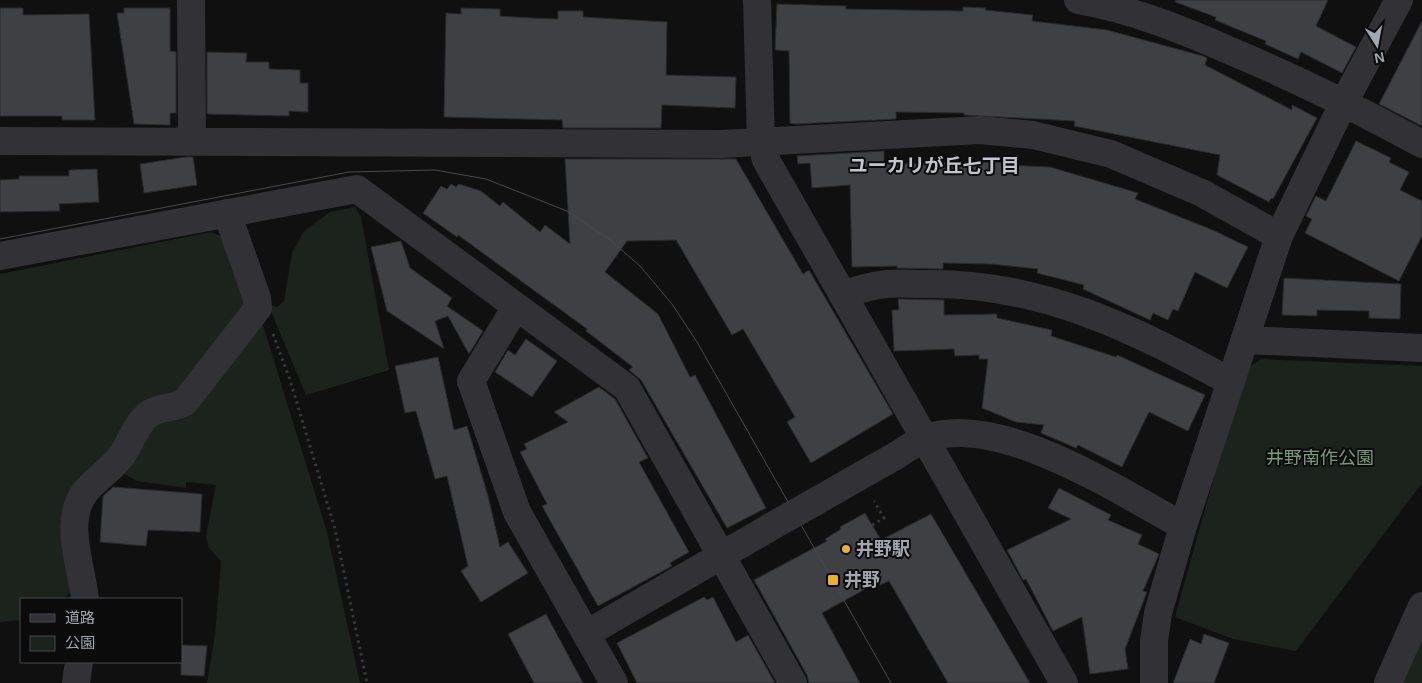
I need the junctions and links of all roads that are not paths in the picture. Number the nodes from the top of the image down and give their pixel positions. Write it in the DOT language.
graph roads {
  1 [pos="191,0"];
  2 [pos="758,0"];
  3 [pos="1078,0"];
  4 [pos="1399,0"];
  5 [pos="1344,102"];
  6 [pos="0,141"];
  7 [pos="192,141"];
  8 [pos="761,141"];
  9 [pos="1422,144"];
  10 [pos="227,213"];
  11 [pos="1279,236"];
  12 [pos="0,256"];
  13 [pos="842,294"];
  14 [pos="516,307"];
  15 [pos="1246,340"];
  16 [pos="1422,348"];
  17 [pos="1231,382"];
  18 [pos="925,439"];
  19 [pos="1183,526"];
  20 [pos="721,555"];
  21 [pos="85,598"];
  22 [pos="1422,606"];
  23 [pos="586,634"];
  24 [pos="80,663"];
  25 [pos="1147,682"];
  26 [pos="76,683"];
  27 [pos="614,683"];
  28 [pos="793,683"];
  29 [pos="1064,683"];
  30 [pos="1388,683"];
  1 -- 7 [label="street"];
  2 -- 8 [label="street"];
  3 -- 5 [label="street"];
  4 -- 5 [label="street"];
  5 -- 9 [label="street"];
  5 -- 11 [label="street"];
  6 -- 7 [label="street"];
  7 -- 8 [label="street"];
  8 -- 11 [label="street"];
  8 -- 13 [label="street"];
  10 -- 12 [label="street"];
  10 -- 14 [label="street"];
  10 -- 21 [label="street"];
  11 -- 15 [label="street"];
  13 -- 17 [label="street"];
  13 -- 18 [label="street"];
  14 -- 20 [label="street"];
  14 -- 23 [label="street"];
  15 -- 16 [label="street"];
  15 -- 17 [label="street"];
  17 -- 19 [label="street"];
  18 -- 19 [label="street"];
  18 -- 20 [label="street, bridge"];
  18 -- 29 [label="street"];
  19 -- 25 [label="street"];
  20 -- 23 [label="street"];
  20 -- 28 [label="street"];
  22 -- 30 [label="street"];
  23 -- 27 [label="street"];
  24 -- 26 [label="street"];
}
